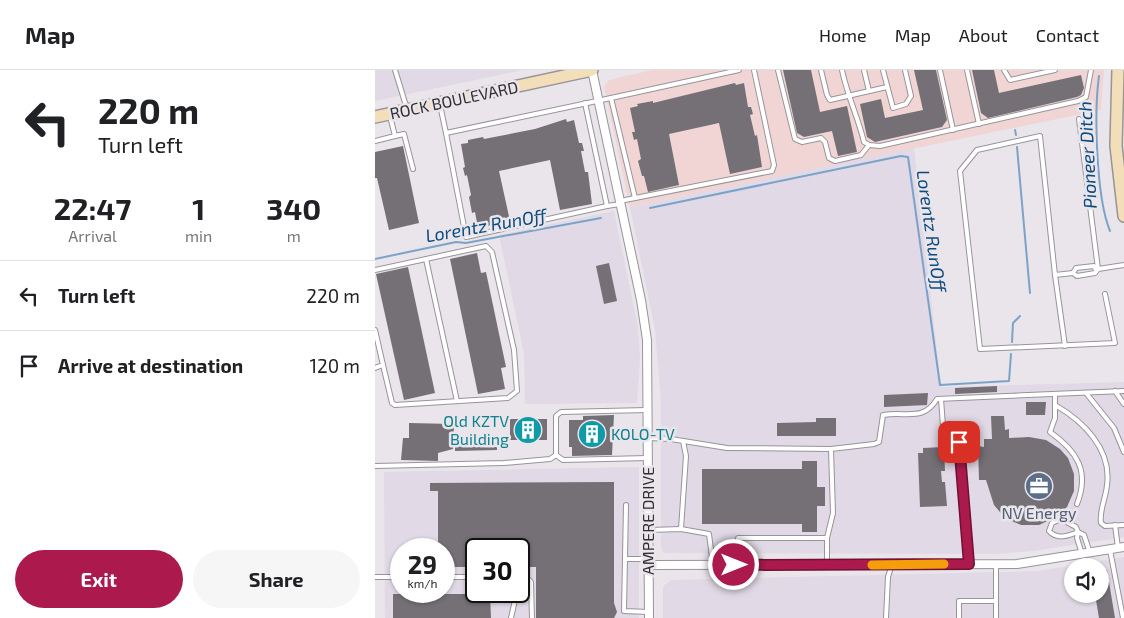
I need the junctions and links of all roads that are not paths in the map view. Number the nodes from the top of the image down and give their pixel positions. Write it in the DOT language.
graph roads {
  1 [pos="395,70"];
  2 [pos="592,70"];
  3 [pos="739,70"];
  4 [pos="754,70"];
  5 [pos="778,70"];
  6 [pos="821,70"];
  7 [pos="842,70"];
  8 [pos="864,70"];
  9 [pos="883,70"];
  10 [pos="905,70"];
  11 [pos="940,70"];
  12 [pos="967,70"];
  13 [pos="1003,70"];
  14 [pos="1026,70"];
  15 [pos="1055,70"];
  16 [pos="1091,70"];
  17 [pos="1118,70"];
  18 [pos="1048,71"];
  19 [pos="1027,76"];
  20 [pos="887,87"];
  21 [pos="869,91"];
  22 [pos="849,95"];
  23 [pos="611,98"];
  24 [pos="598,101"];
  25 [pos="440,103"];
  26 [pos="585,104"];
  27 [pos="407,110"];
  28 [pos="390,114"];
  29 [pos="375,117"];
  30 [pos="1079,119"];
  31 [pos="979,124"];
  32 [pos="953,130"];
  33 [pos="446,132"];
  34 [pos="395,136"];
  35 [pos="375,141"];
  36 [pos="869,146"];
  37 [pos="413,169"];
  38 [pos="635,198"];
  39 [pos="620,202"];
  40 [pos="607,206"];
  41 [pos="1124,216"];
  42 [pos="427,259"];
  43 [pos="1124,266"];
  44 [pos="375,270"];
  45 [pos="1097,270"];
  46 [pos="1073,273"];
  47 [pos="1055,275"];
  48 [pos="1105,294"];
  49 [pos="375,330"];
  50 [pos="1065,346"];
  51 [pos="383,365"];
  52 [pos="375,368"];
  53 [pos="1115,391"];
  54 [pos="1124,391"];
  55 [pos="1086,393"];
  56 [pos="1055,394"];
  57 [pos="941,399"];
  58 [pos="457,401"];
  59 [pos="1124,404"];
  60 [pos="1055,405"];
  61 [pos="649,410"];
  62 [pos="648,438"];
  63 [pos="683,441"];
  64 [pos="831,449"];
  65 [pos="1124,452"];
  66 [pos="556,455"];
  67 [pos="648,458"];
  68 [pos="375,466"];
  69 [pos="1077,504"];
  70 [pos="626,505"];
  71 [pos="1124,524"];
  72 [pos="1115,525"];
  73 [pos="681,529"];
  74 [pos="649,530"];
  75 [pos="1078,532"];
  76 [pos="827,538"];
  77 [pos="1117,548"];
  78 [pos="1086,554"];
  79 [pos="625,559"];
  80 [pos="649,562"];
  81 [pos="892,564"];
  82 [pos="969,564"];
  83 [pos="996,564"];
  84 [pos="713,565"];
  85 [pos="734,565"];
  86 [pos="827,565"];
  87 [pos="375,577"];
  88 [pos="390,577"];
  89 [pos="530,581"];
  90 [pos="996,601"];
  91 [pos="514,603"];
  92 [pos="649,615"];
  93 [pos="511,618"];
  94 [pos="532,618"];
  95 [pos="887,618"];
  96 [pos="959,618"];
  97 [pos="996,618"];
  98 [pos="1123,618"];
  1 -- 27 [label="lane"];
  2 -- 24 [label="street, AMPERE DRIVE"];
  2 -- 25 [label="main road, ROCK BOULEVARD"];
  3 -- 23 [label="lane"];
  4 -- 38 [label="lane"];
  5 -- 36 [label="lane"];
  6 -- 22 [label="lane"];
  7 -- 22 [label="lane"];
  8 -- 21 [label="lane"];
  9 -- 20 [label="lane"];
  10 -- 20 [label="lane"];
  11 -- 32 [label="lane"];
  12 -- 31 [label="lane"];
  13 -- 19 [label="lane"];
  14 -- 19 [label="lane"];
  15 -- 18 [label="lane"];
  16 -- 31 [label="lane"];
  17 -- 41 [label="main road"];
  18 -- 19 [label="lane"];
  20 -- 21 [label="lane"];
  21 -- 22 [label="lane"];
  22 -- 36 [label="lane"];
  23 -- 24 [label="lane"];
  23 -- 38 [label="lane"];
  24 -- 26 [label="lane"];
  24 -- 39 [label="street, AMPERE DRIVE"];
  25 -- 27 [label="main road, ROCK BOULEVARD"];
  25 -- 33 [label="lane"];
  26 -- 33 [label="lane"];
  26 -- 40 [label="lane"];
  27 -- 28 [label="main road, ROCK BOULEVARD"];
  28 -- 29 [label="main road, ROCK BOULEVARD"];
  28 -- 34 [label="lane"];
  30 -- 45 [label="lane"];
  31 -- 32 [label="lane"];
  32 -- 36 [label="lane"];
  33 -- 40 [label="lane"];
  34 -- 35 [label="lane"];
  34 -- 37 [label="lane"];
  38 -- 39 [label="lane"];
  39 -- 40 [label="lane"];
  39 -- 61 [label="street, AMPERE DRIVE"];
  42 -- 44 [label="lane"];
  42 -- 58 [label="lane"];
  42 -- 58 [label="lane"];
  43 -- 45 [label="lane"];
  45 -- 46 [label="lane"];
  45 -- 46 [label="lane"];
  46 -- 47 [label="lane"];
  47 -- 50 [label="lane"];
  47 -- 50 [label="lane"];
  48 -- 50 [label="lane"];
  49 -- 51 [label="lane"];
  51 -- 52 [label="lane"];
  51 -- 58 [label="lane"];
  53 -- 54 [label="lane"];
  53 -- 55 [label="lane"];
  53 -- 59 [label="lane"];
  55 -- 56 [label="lane"];
  55 -- 65 [label="lane"];
  56 -- 57 [label="lane"];
  56 -- 60 [label="lane"];
  57 -- 64 [label="lane"];
  57 -- 82 [label="lane"];
  60 -- 69 [label="lane"];
  60 -- 72 [label="lane"];
  61 -- 62 [label="street, AMPERE DRIVE"];
  61 -- 66 [label="lane"];
  62 -- 63 [label="lane"];
  62 -- 67 [label="street, AMPERE DRIVE"];
  63 -- 64 [label="lane"];
  63 -- 73 [label="lane"];
  64 -- 76 [label="lane"];
  66 -- 67 [label="lane"];
  66 -- 68 [label="lane"];
  67 -- 74 [label="street, AMPERE DRIVE"];
  70 -- 79 [label="lane"];
  71 -- 72 [label="lane"];
  72 -- 77 [label="lane"];
  73 -- 74 [label="lane"];
  73 -- 84 [label="lane"];
  74 -- 80 [label="street, AMPERE DRIVE"];
  75 -- 75 [label="lane"];
  75 -- 78 [label="lane"];
  75 -- 78 [label="lane"];
  76 -- 85 [label="lane"];
  76 -- 86 [label="lane"];
  77 -- 78 [label="street"];
  77 -- 98 [label="lane"];
  78 -- 83 [label="street"];
  79 -- 80 [label="lane"];
  79 -- 92 [label="lane"];
  80 -- 84 [label="street"];
  80 -- 92 [label="street, AMPERE DRIVE"];
  81 -- 82 [label="street"];
  81 -- 86 [label="street"];
  81 -- 95 [label="lane"];
  82 -- 83 [label="street"];
  83 -- 90 [label="lane"];
  84 -- 85 [label="street"];
  85 -- 86 [label="street"];
  87 -- 88 [label="lane"];
  89 -- 94 [label="lane"];
  90 -- 96 [label="lane"];
  90 -- 97 [label="lane"];
  91 -- 93 [label="lane"];
}
